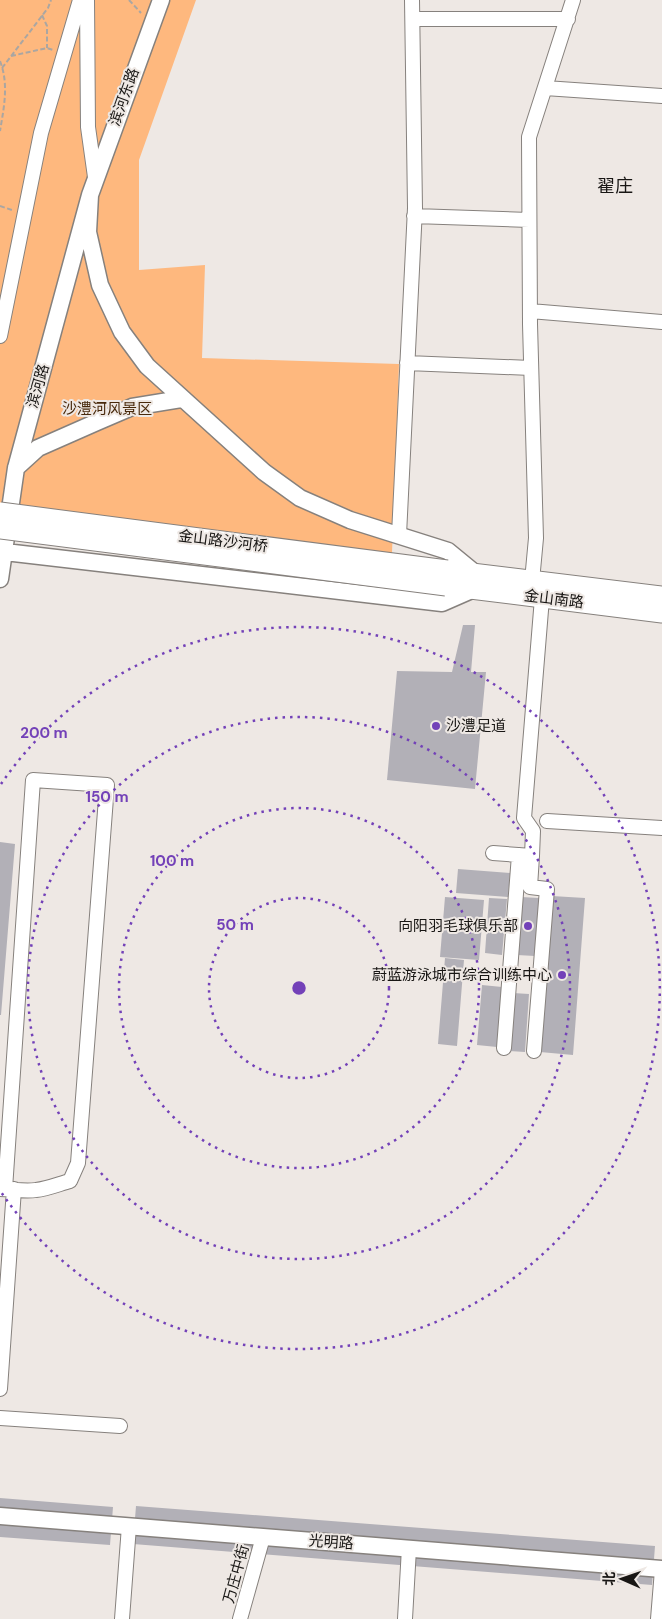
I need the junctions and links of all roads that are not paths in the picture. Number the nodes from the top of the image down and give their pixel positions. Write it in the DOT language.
graph roads {
  1 [pos="80,0"];
  2 [pos="88,0"];
  3 [pos="161,0"];
  4 [pos="412,0"];
  5 [pos="574,0"];
  6 [pos="414,19"];
  7 [pos="568,19"];
  8 [pos="545,88"];
  9 [pos="662,96"];
  10 [pos="95,177"];
  11 [pos="90,195"];
  12 [pos="414,216"];
  13 [pos="529,220"];
  14 [pos="530,311"];
  15 [pos="662,322"];
  16 [pos="0,336"];
  17 [pos="407,363"];
  18 [pos="531,368"];
  19 [pos="181,399"];
  20 [pos="16,468"];
  21 [pos="0,512"];
  22 [pos="0,529"];
  23 [pos="399,535"];
  24 [pos="5,552"];
  25 [pos="446,578"];
  26 [pos="0,579"];
  27 [pos="532,581"];
  28 [pos="475,582"];
  29 [pos="662,596"];
  30 [pos="542,598"];
  31 [pos="662,613"];
  32 [pos="547,821"];
  33 [pos="662,828"];
  34 [pos="493,853"];
  35 [pos="526,856"];
  36 [pos="504,1048"];
  37 [pos="534,1051"];
  38 [pos="6,1189"];
  39 [pos="0,1389"];
  40 [pos="0,1418"];
  41 [pos="120,1426"];
  42 [pos="0,1516"];
  43 [pos="129,1526"];
  44 [pos="263,1537"];
  45 [pos="409,1548"];
  46 [pos="662,1569"];
  47 [pos="122,1619"];
  48 [pos="240,1619"];
  49 [pos="405,1619"];
  50 [pos="658,1619"];
  1 -- 16 [label="street"];
  2 -- 10 [label="street"];
  3 -- 10 [label="street, 滨河东路"];
  4 -- 6 [label="street"];
  5 -- 7 [label="street"];
  6 -- 7 [label="street"];
  6 -- 12 [label="street"];
  7 -- 8 [label="street"];
  8 -- 9 [label="street"];
  8 -- 13 [label="street"];
  10 -- 11 [label="street, 滨河东路"];
  11 -- 19 [label="street"];
  11 -- 20 [label="street, 滨河路"];
  12 -- 13 [label="street"];
  12 -- 17 [label="street"];
  13 -- 14 [label="street"];
  14 -- 15 [label="street"];
  14 -- 18 [label="street"];
  17 -- 18 [label="street"];
  17 -- 23 [label="street"];
  18 -- 27 [label="street"];
  19 -- 20 [label="street"];
  19 -- 23 [label="street"];
  20 -- 24 [label="street, 滨河路"];
  21 -- 25 [label="main road, 金山路沙河桥, bridge"];
  22 -- 25 [label="main road, 金山路沙河桥, bridge"];
  23 -- 28 [label="street"];
  24 -- 26 [label="street, 滨河路"];
  24 -- 28 [label="street"];
  25 -- 28 [label="main road, 金山南路"];
  27 -- 28 [label="main road, 金山南路"];
  27 -- 29 [label="main road, 金山南路"];
  28 -- 30 [label="main road, 金山南路"];
  30 -- 31 [label="main road, 金山南路"];
  30 -- 35 [label="street"];
  32 -- 33 [label="street"];
  34 -- 35 [label="street"];
  35 -- 36 [label="street"];
  35 -- 37 [label="street"];
  38 -- 38 [label="street"];
  38 -- 39 [label="street"];
  40 -- 41 [label="street"];
  42 -- 43 [label="street, 光明路"];
  43 -- 44 [label="street, 光明路"];
  43 -- 47 [label="street"];
  44 -- 45 [label="street, 光明路"];
  44 -- 48 [label="street, 万庄中街"];
  45 -- 46 [label="street, 光明路"];
  45 -- 49 [label="street"];
  46 -- 50 [label="street"];
}
